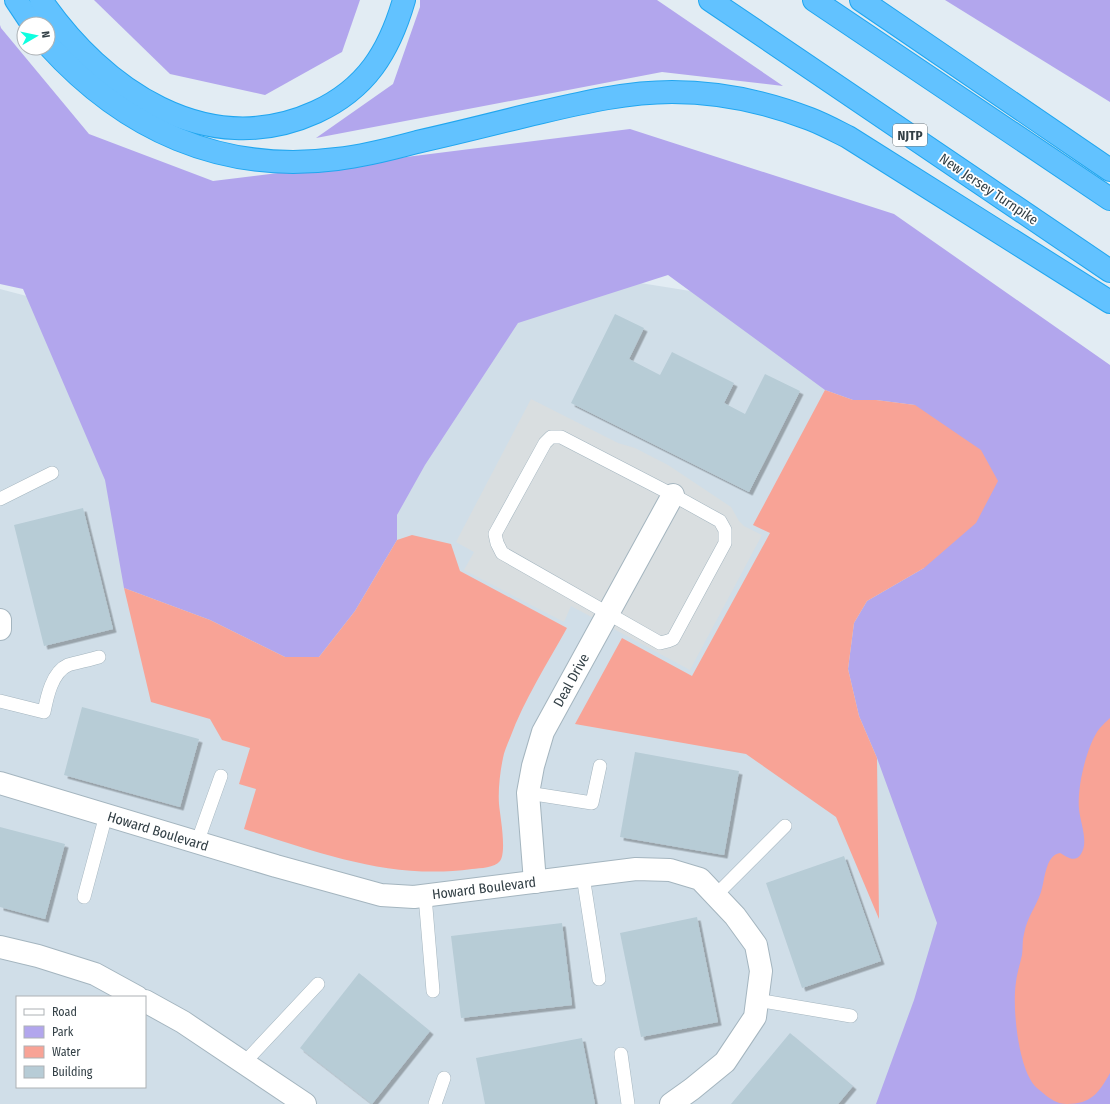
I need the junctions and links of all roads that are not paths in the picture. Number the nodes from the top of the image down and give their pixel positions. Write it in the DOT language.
graph roads {
  1 [pos="16,0"];
  2 [pos="41,0"];
  3 [pos="404,0"];
  4 [pos="710,0"];
  5 [pos="814,0"];
  6 [pos="861,0"];
  7 [pos="27,16"];
  8 [pos="56,54"];
  9 [pos="1110,170"];
  10 [pos="1110,198"];
  11 [pos="1110,271"];
  12 [pos="1110,302"];
  13 [pos="52,473"];
  14 [pos="673,495"];
  15 [pos="0,499"];
  16 [pos="608,613"];
  17 [pos="0,620"];
  18 [pos="0,629"];
  19 [pos="99,657"];
  20 [pos="0,701"];
  21 [pos="600,766"];
  22 [pos="221,776"];
  23 [pos="0,783"];
  24 [pos="528,793"];
  25 [pos="106,815"];
  26 [pos="785,826"];
  27 [pos="198,843"];
  28 [pos="583,876"];
  29 [pos="535,882"];
  30 [pos="716,895"];
  31 [pos="425,896"];
  32 [pos="84,897"];
  33 [pos="0,947"];
  34 [pos="599,979"];
  35 [pos="318,984"];
  36 [pos="433,991"];
  37 [pos="135,996"];
  38 [pos="757,1000"];
  39 [pos="146,1002"];
  40 [pos="851,1016"];
  41 [pos="621,1054"];
  42 [pos="244,1063"];
  43 [pos="444,1078"];
  44 [pos="674,1103"];
  45 [pos="305,1104"];
  46 [pos="435,1104"];
  47 [pos="628,1104"];
  1 -- 7 [label="highway"];
  2 -- 3 [label="highway"];
  4 -- 11 [label="highway, New Jersey Turnpike / NJTP"];
  5 -- 10 [label="highway"];
  6 -- 9 [label="highway"];
  8 -- 12 [label="highway"];
  13 -- 15 [label="lane"];
  14 -- 16 [label="street, Deal Drive"];
  14 -- 16 [label="lane"];
  14 -- 16 [label="lane"];
  16 -- 24 [label="street, Deal Drive"];
  17 -- 18 [label="street"];
  19 -- 20 [label="lane"];
  21 -- 24 [label="lane"];
  22 -- 27 [label="lane"];
  23 -- 25 [label="street, Howard Boulevard"];
  24 -- 29 [label="street, Deal Drive"];
  25 -- 27 [label="street, Howard Boulevard"];
  25 -- 32 [label="lane"];
  26 -- 30 [label="lane"];
  27 -- 31 [label="street, Howard Boulevard"];
  28 -- 29 [label="street, Howard Boulevard"];
  28 -- 30 [label="street, Howard Boulevard"];
  28 -- 34 [label="lane"];
  29 -- 31 [label="street, Howard Boulevard"];
  30 -- 38 [label="street, Howard Boulevard"];
  31 -- 36 [label="lane"];
  33 -- 37 [label="street"];
  35 -- 42 [label="lane"];
  38 -- 40 [label="lane"];
  38 -- 44 [label="street, Howard Boulevard"];
  39 -- 42 [label="street"];
  41 -- 47 [label="lane"];
  42 -- 45 [label="street"];
  43 -- 46 [label="lane"];
}
